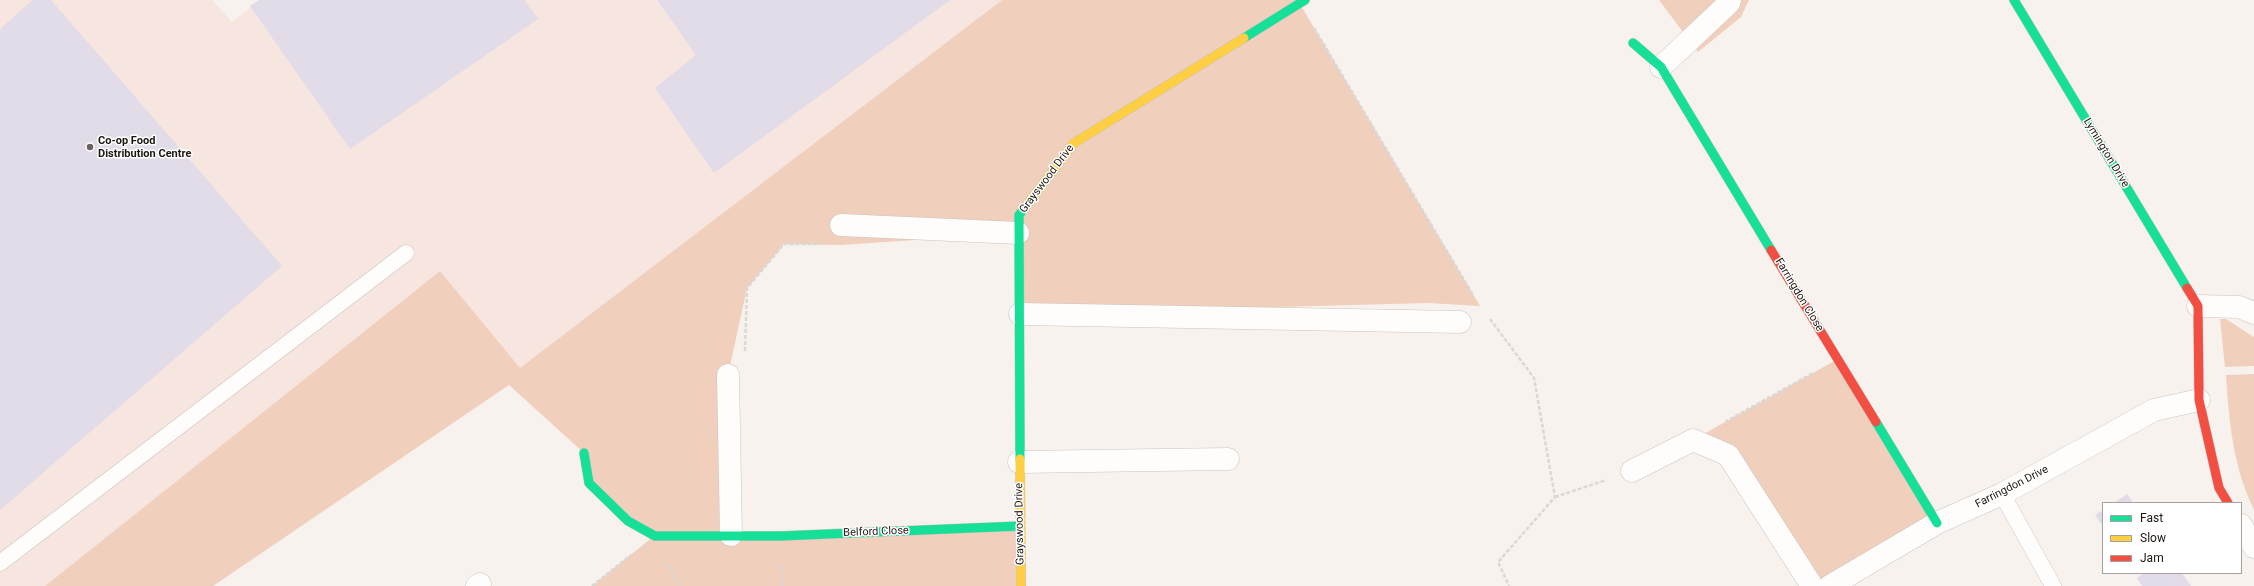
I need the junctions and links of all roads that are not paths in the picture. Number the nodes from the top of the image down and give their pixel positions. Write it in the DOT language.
graph roads {
  1 [pos="1305,0"];
  2 [pos="1730,0"];
  3 [pos="2014,0"];
  4 [pos="1633,43"];
  5 [pos="1698,52"];
  6 [pos="1661,67"];
  7 [pos="841,225"];
  8 [pos="1018,233"];
  9 [pos="406,253"];
  10 [pos="2198,306"];
  11 [pos="2254,312"];
  12 [pos="1020,314"];
  13 [pos="1460,322"];
  14 [pos="728,375"];
  15 [pos="2199,400"];
  16 [pos="584,453"];
  17 [pos="1228,459"];
  18 [pos="1019,462"];
  19 [pos="1632,471"];
  20 [pos="2002,494"];
  21 [pos="2227,502"];
  22 [pos="1937,523"];
  23 [pos="1020,526"];
  24 [pos="2242,527"];
  25 [pos="731,535"];
  26 [pos="2254,547"];
  27 [pos="0,563"];
  28 [pos="1021,586"];
  29 [pos="1812,586"];
  30 [pos="1830,586"];
  31 [pos="2053,586"];
  1 -- 8 [label="street, Grayswood Drive"];
  2 -- 6 [label="street"];
  3 -- 10 [label="street, Lymington Drive"];
  4 -- 6 [label="street, Farringdon Close"];
  5 -- 6 [label="street"];
  6 -- 22 [label="street, Farringdon Close"];
  7 -- 8 [label="street"];
  8 -- 12 [label="street, Grayswood Drive"];
  9 -- 27 [label="lane"];
  10 -- 11 [label="street"];
  10 -- 15 [label="street"];
  12 -- 13 [label="street"];
  12 -- 18 [label="street, Grayswood Drive"];
  14 -- 25 [label="street"];
  15 -- 20 [label="street, Farringdon Drive"];
  15 -- 21 [label="street"];
  16 -- 25 [label="street, Belford Close"];
  17 -- 18 [label="street"];
  18 -- 23 [label="street, Grayswood Drive"];
  19 -- 29 [label="street"];
  20 -- 22 [label="street, Farringdon Drive"];
  20 -- 31 [label="lane"];
  22 -- 30 [label="street, Farringdon Drive"];
  23 -- 25 [label="street, Belford Close"];
  23 -- 28 [label="street, Grayswood Drive"];
  24 -- 26 [label="street"];
}
